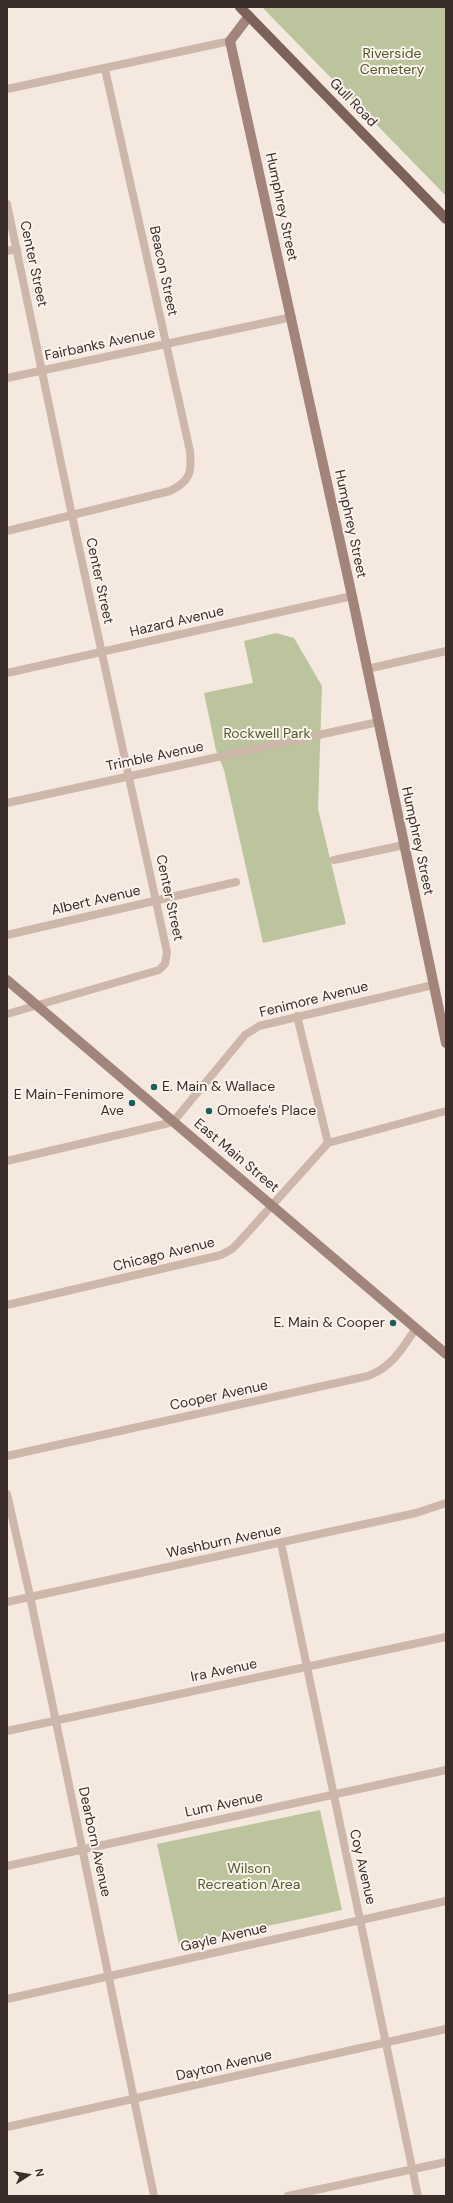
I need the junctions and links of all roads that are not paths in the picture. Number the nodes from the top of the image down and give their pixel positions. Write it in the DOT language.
graph roads {
  1 [pos="240,7"];
  2 [pos="249,16"];
  3 [pos="230,40"];
  4 [pos="105,69"];
  5 [pos="7,89"];
  6 [pos="7,204"];
  7 [pos="446,219"];
  8 [pos="17,249"];
  9 [pos="7,251"];
  10 [pos="292,318"];
  11 [pos="166,345"];
  12 [pos="42,370"];
  13 [pos="7,378"];
  14 [pos="72,516"];
  15 [pos="7,531"];
  16 [pos="352,596"];
  17 [pos="102,652"];
  18 [pos="446,652"];
  19 [pos="367,669"];
  20 [pos="7,673"];
  21 [pos="378,722"];
  22 [pos="128,775"];
  23 [pos="7,803"];
  24 [pos="404,845"];
  25 [pos="334,860"];
  26 [pos="236,882"];
  27 [pos="156,901"];
  28 [pos="7,935"];
  29 [pos="7,980"];
  30 [pos="433,984"];
  31 [pos="38,1006"];
  32 [pos="7,1014"];
  33 [pos="298,1016"];
  34 [pos="446,1043"];
  35 [pos="446,1111"];
  36 [pos="173,1122"];
  37 [pos="328,1143"];
  38 [pos="7,1161"];
  39 [pos="272,1205"];
  40 [pos="7,1304"];
  41 [pos="416,1328"];
  42 [pos="446,1354"];
  43 [pos="7,1456"];
  44 [pos="7,1494"];
  45 [pos="446,1503"];
  46 [pos="281,1543"];
  47 [pos="30,1596"];
  48 [pos="7,1602"];
  49 [pos="446,1637"];
  50 [pos="306,1667"];
  51 [pos="56,1721"];
  52 [pos="7,1732"];
  53 [pos="446,1770"];
  54 [pos="333,1795"];
  55 [pos="82,1850"];
  56 [pos="7,1866"];
  57 [pos="446,1901"];
  58 [pos="361,1919"];
  59 [pos="109,1978"];
  60 [pos="7,1999"];
  61 [pos="446,2029"];
  62 [pos="387,2042"];
  63 [pos="135,2100"];
  64 [pos="7,2127"];
  65 [pos="446,2162"];
  66 [pos="412,2169"];
  67 [pos="154,2196"];
  68 [pos="288,2196"];
  69 [pos="418,2196"];
  1 -- 2 [label="main road, Gull Road"];
  2 -- 3 [label="street"];
  2 -- 7 [label="main road, Gull Road"];
  3 -- 4 [label="street"];
  3 -- 10 [label="street, Humphrey Street"];
  4 -- 5 [label="street"];
  4 -- 11 [label="street, Beacon Street"];
  6 -- 8 [label="street, Center Street"];
  8 -- 9 [label="street"];
  8 -- 12 [label="street, Center Street"];
  10 -- 11 [label="street, Fairbanks Avenue"];
  10 -- 16 [label="street, Humphrey Street"];
  11 -- 12 [label="street, Fairbanks Avenue"];
  11 -- 14 [label="street, Beacon Street"];
  12 -- 13 [label="street, Fairbanks Avenue"];
  12 -- 14 [label="street, Center Street"];
  14 -- 15 [label="street"];
  14 -- 17 [label="street, Center Street"];
  16 -- 17 [label="street, Hazard Avenue"];
  16 -- 19 [label="street, Humphrey Street"];
  17 -- 20 [label="street, Hazard Avenue"];
  17 -- 22 [label="street, Center Street"];
  18 -- 19 [label="street"];
  19 -- 21 [label="street, Humphrey Street"];
  21 -- 22 [label="street, Trimble Avenue"];
  21 -- 24 [label="street, Humphrey Street"];
  22 -- 23 [label="street, Trimble Avenue"];
  22 -- 27 [label="street, Center Street"];
  24 -- 25 [label="street"];
  24 -- 30 [label="street, Humphrey Street"];
  26 -- 27 [label="street, Albert Avenue"];
  27 -- 28 [label="street, Albert Avenue"];
  27 -- 31 [label="street, Center Street"];
  29 -- 31 [label="street, East Main Street"];
  30 -- 33 [label="street, Fenimore Avenue"];
  30 -- 34 [label="street, Humphrey Street"];
  31 -- 32 [label="street"];
  31 -- 36 [label="street, East Main Street"];
  33 -- 36 [label="street, Fenimore Avenue"];
  33 -- 37 [label="street"];
  35 -- 37 [label="street"];
  36 -- 38 [label="street"];
  36 -- 39 [label="street, East Main Street"];
  37 -- 39 [label="street, Chicago Avenue"];
  39 -- 40 [label="street, Chicago Avenue"];
  39 -- 41 [label="street, East Main Street"];
  41 -- 42 [label="street, East Main Street"];
  41 -- 43 [label="street, Cooper Avenue"];
  44 -- 47 [label="street, Dearborn Avenue"];
  45 -- 46 [label="street, Washburn Avenue"];
  46 -- 47 [label="street, Washburn Avenue"];
  46 -- 50 [label="street, Coy Avenue"];
  47 -- 48 [label="street, Washburn Avenue"];
  47 -- 51 [label="street, Dearborn Avenue"];
  49 -- 50 [label="street, Ira Avenue"];
  50 -- 51 [label="street, Ira Avenue"];
  50 -- 54 [label="street, Coy Avenue"];
  51 -- 52 [label="street, Ira Avenue"];
  51 -- 55 [label="street, Dearborn Avenue"];
  53 -- 54 [label="street, Lum Avenue"];
  54 -- 55 [label="street, Lum Avenue"];
  54 -- 58 [label="street, Coy Avenue"];
  55 -- 56 [label="street, Lum Avenue"];
  55 -- 59 [label="street, Dearborn Avenue"];
  57 -- 58 [label="street, Gayle Avenue"];
  58 -- 59 [label="street, Gayle Avenue"];
  58 -- 62 [label="street, Coy Avenue"];
  59 -- 60 [label="street, Gayle Avenue"];
  59 -- 63 [label="street, Dearborn Avenue"];
  61 -- 62 [label="street, Dayton Avenue"];
  62 -- 63 [label="street, Dayton Avenue"];
  62 -- 66 [label="street, Coy Avenue"];
  63 -- 64 [label="street, Dayton Avenue"];
  63 -- 67 [label="street, Dearborn Avenue"];
  65 -- 66 [label="street"];
  66 -- 68 [label="street"];
  66 -- 69 [label="street, Coy Avenue"];
}
